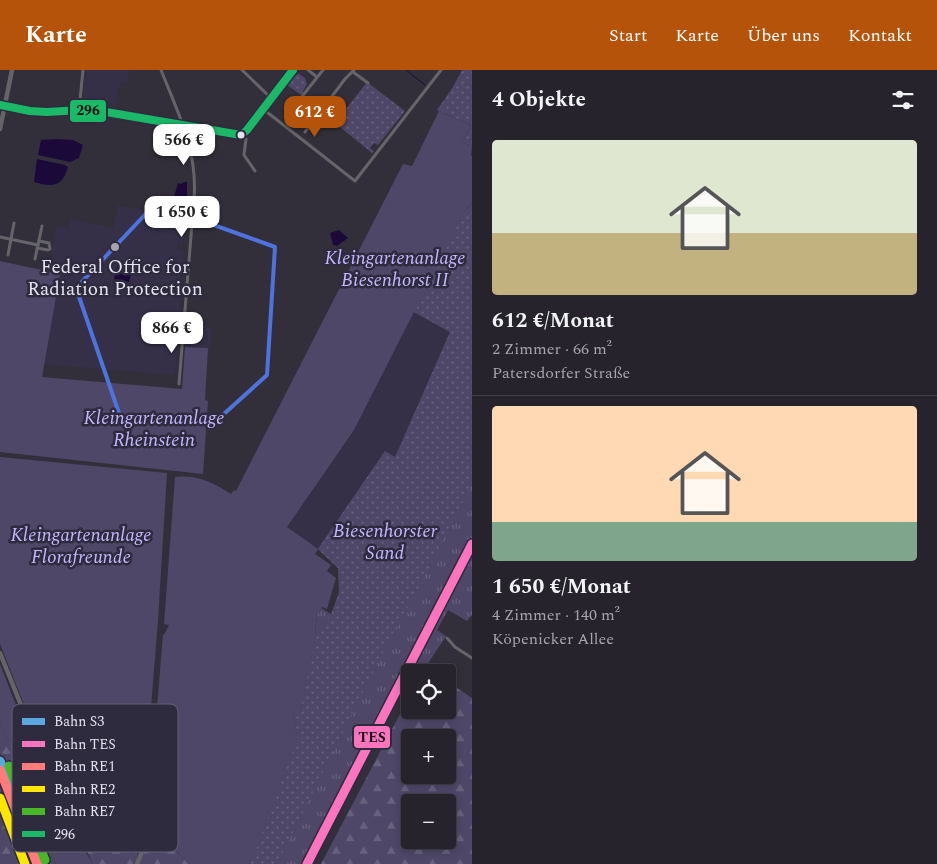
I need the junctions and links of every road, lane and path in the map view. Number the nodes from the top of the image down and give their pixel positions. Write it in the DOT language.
graph roads {
  1 [pos="12,70"];
  2 [pos="83,70"];
  3 [pos="161,70"];
  4 [pos="242,70"];
  5 [pos="293,70"];
  6 [pos="308,70"];
  7 [pos="323,70"];
  8 [pos="441,70"];
  9 [pos="353,71"];
  10 [pos="317,77"];
  11 [pos="368,83"];
  12 [pos="271,98"];
  13 [pos="296,105"];
  14 [pos="2,106"];
  15 [pos="263,109"];
  16 [pos="79,110"];
  17 [pos="292,110"];
  18 [pos="319,112"];
  19 [pos="314,119"];
  20 [pos="335,124"];
  21 [pos="184,126"];
  22 [pos="0,129"];
  23 [pos="305,132"];
  24 [pos="243,134"];
  25 [pos="255,171"];
  26 [pos="14,223"];
  27 [pos="42,226"];
  28 [pos="0,237"];
  29 [pos="11,239"];
  30 [pos="38,245"];
  31 [pos="8,255"];
  32 [pos="35,259"];
  33 [pos="179,384"];
  34 [pos="447,638"];
  35 [pos="0,653"];
  36 [pos="472,658"];
  37 [pos="21,704"];
  38 [pos="141,852"];
  39 [pos="137,864"];
  1 -- 14 [label="street"];
  2 -- 16 [label="street"];
  3 -- 21 [label="street"];
  4 -- 12 [label="street"];
  5 -- 12 [label="street"];
  6 -- 10 [label="street"];
  7 -- 10 [label="street"];
  8 -- 15 [label="street"];
  9 -- 11 [label="street"];
  9 -- 18 [label="street"];
  10 -- 13 [label="street"];
  12 -- 15 [label="street"];
  13 -- 17 [label="street"];
  13 -- 19 [label="street"];
  14 -- 16 [label="street"];
  14 -- 22 [label="street"];
  15 -- 24 [label="street"];
  16 -- 21 [label="street"];
  18 -- 19 [label="street"];
  18 -- 20 [label="street"];
  19 -- 23 [label="street"];
  21 -- 24 [label="street"];
  21 -- 33 [label="street"];
  24 -- 25 [label="street"];
  26 -- 29 [label="street"];
  27 -- 30 [label="street"];
  28 -- 29 [label="street"];
  29 -- 30 [label="street"];
  29 -- 31 [label="street"];
  30 -- 32 [label="street"];
  34 -- 36 [label="street"];
  35 -- 37 [label="street"];
  38 -- 39 [label="street"];
}
